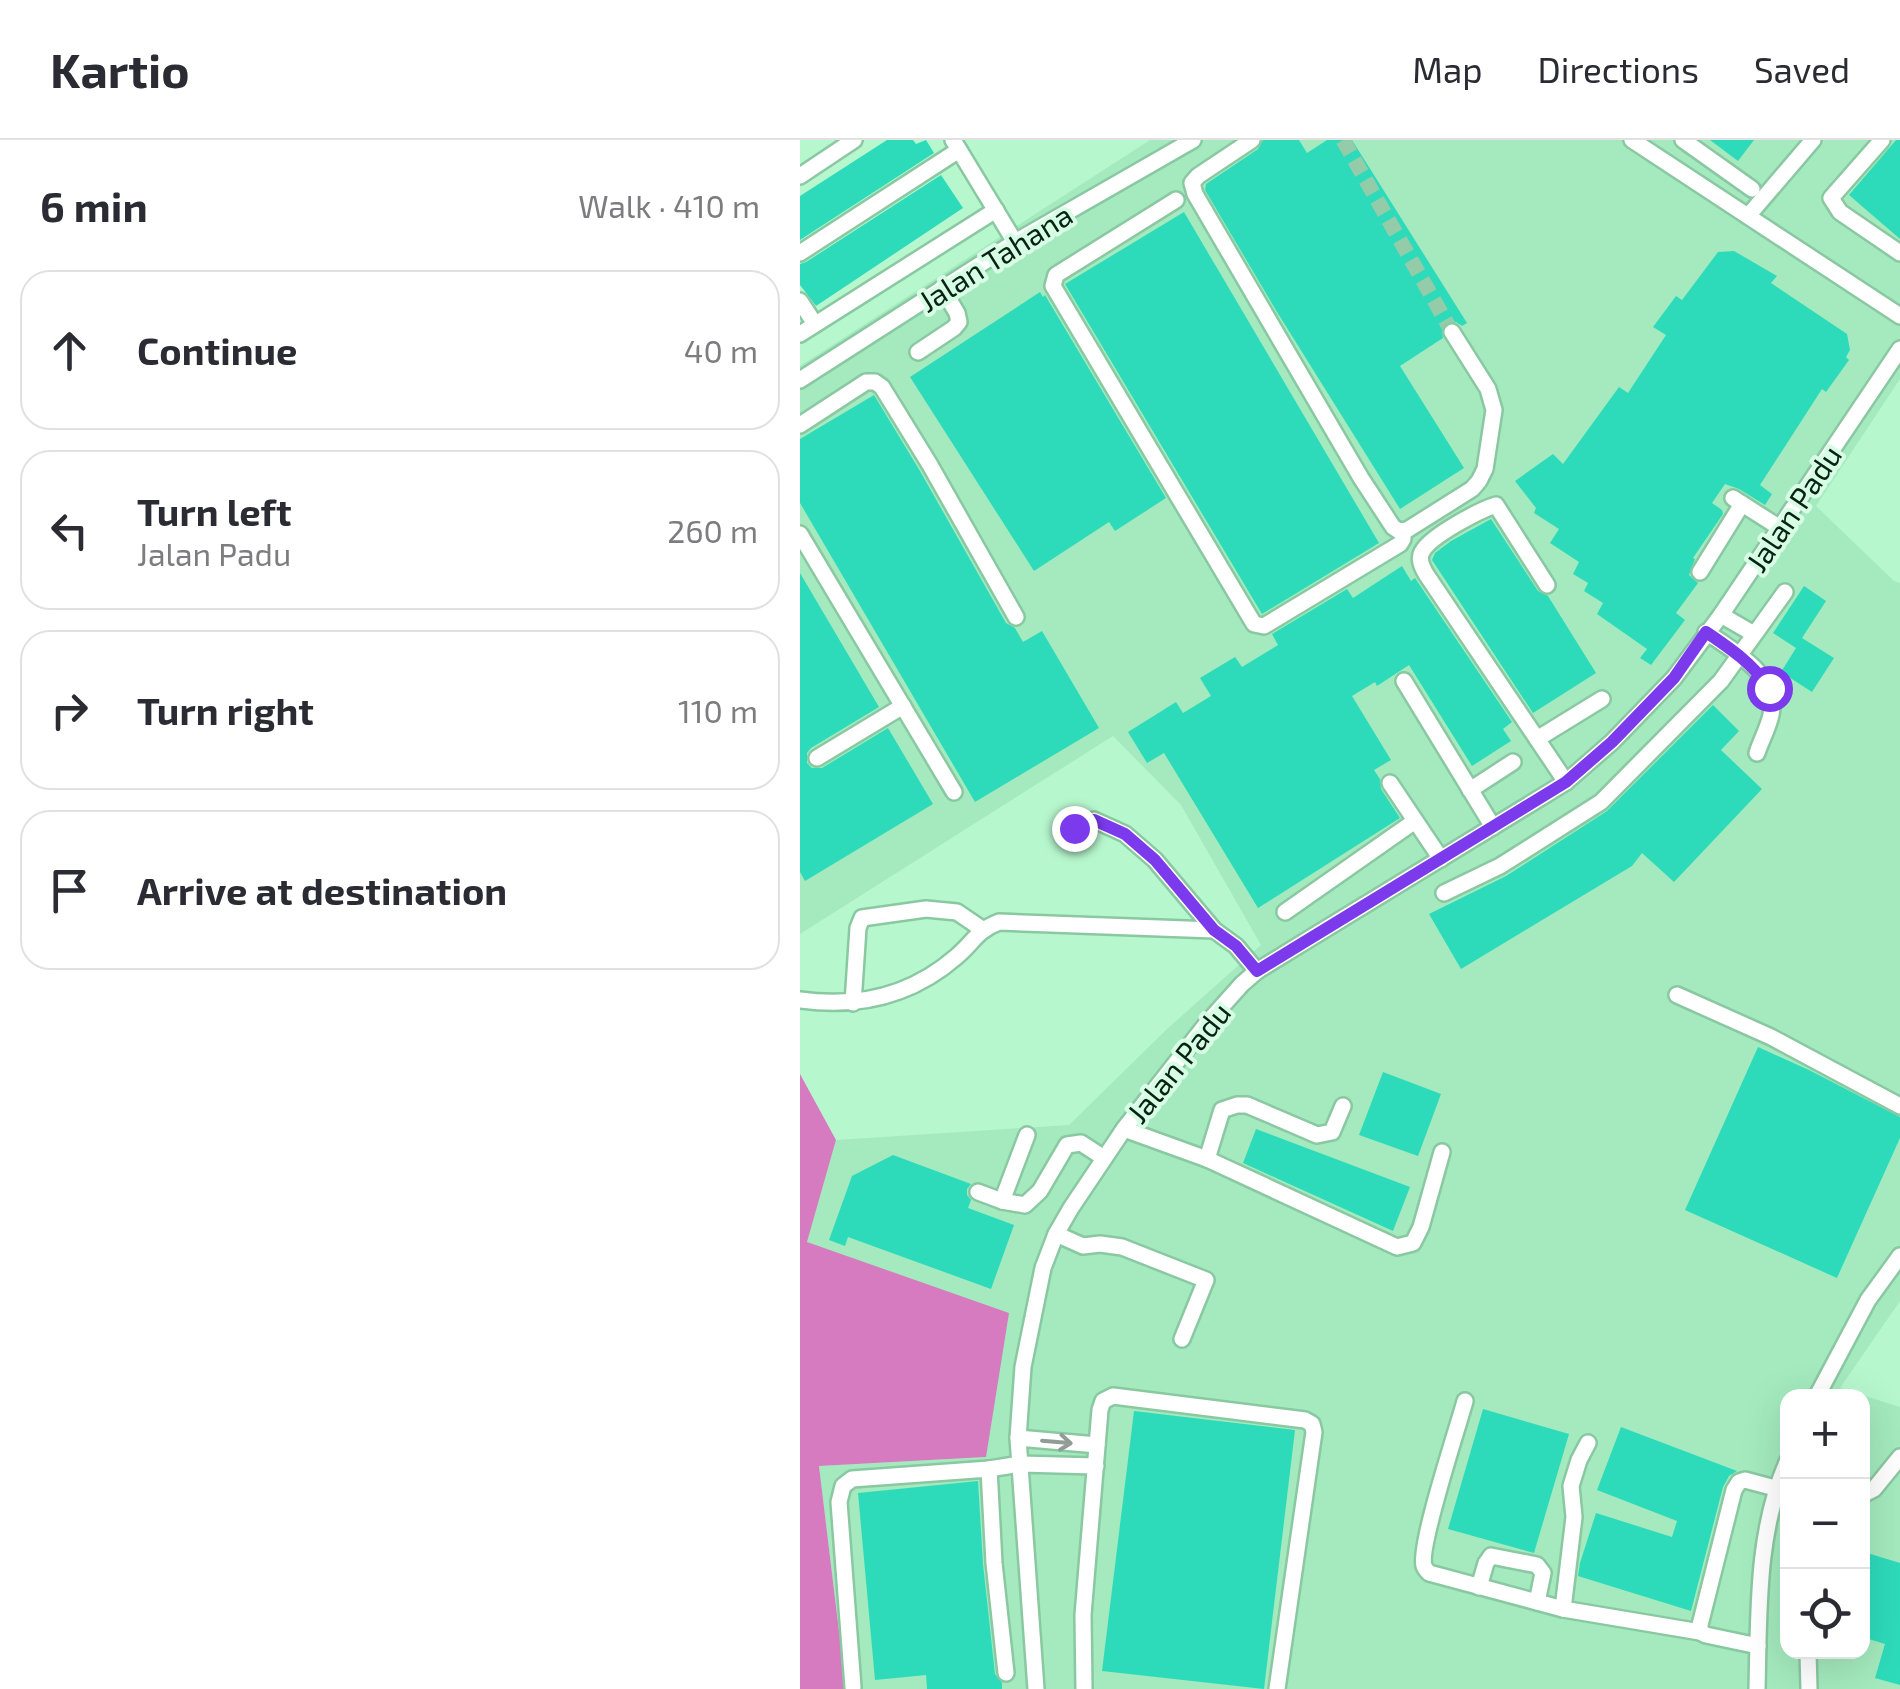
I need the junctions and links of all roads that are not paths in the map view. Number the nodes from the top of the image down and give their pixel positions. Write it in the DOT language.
graph roads {
  1 [pos="854,140"];
  2 [pos="1193,140"];
  3 [pos="1252,140"];
  4 [pos="1632,140"];
  5 [pos="1683,140"];
  6 [pos="1813,140"];
  7 [pos="1882,140"];
  8 [pos="956,145"];
  9 [pos="800,176"];
  10 [pos="1752,189"];
  11 [pos="1176,200"];
  12 [pos="996,210"];
  13 [pos="1748,216"];
  14 [pos="1015,242"];
  15 [pos="800,253"];
  16 [pos="1900,253"];
  17 [pos="942,288"];
  18 [pos="800,301"];
  19 [pos="1900,316"];
  20 [pos="815,324"];
  21 [pos="1452,332"];
  22 [pos="800,334"];
  23 [pos="1900,349"];
  24 [pos="918,352"];
  25 [pos="800,380"];
  26 [pos="800,425"];
  27 [pos="1780,528"];
  28 [pos="1403,531"];
  29 [pos="800,534"];
  30 [pos="1700,572"];
  31 [pos="1547,584"];
  32 [pos="1785,592"];
  33 [pos="1721,615"];
  34 [pos="1016,618"];
  35 [pos="1706,632"];
  36 [pos="1754,634"];
  37 [pos="1740,655"];
  38 [pos="1404,681"];
  39 [pos="1602,699"];
  40 [pos="903,706"];
  41 [pos="1537,739"];
  42 [pos="1756,753"];
  43 [pos="817,758"];
  44 [pos="1513,762"];
  45 [pos="1566,782"];
  46 [pos="1390,783"];
  47 [pos="1470,790"];
  48 [pos="954,792"];
  49 [pos="1415,821"];
  50 [pos="1493,827"];
  51 [pos="1074,828"];
  52 [pos="1441,859"];
  53 [pos="1444,893"];
  54 [pos="1284,912"];
  55 [pos="982,929"];
  56 [pos="1214,930"];
  57 [pos="1257,971"];
  58 [pos="1677,995"];
  59 [pos="800,1000"];
  60 [pos="853,1003"];
  61 [pos="1343,1106"];
  62 [pos="1900,1106"];
  63 [pos="1124,1129"];
  64 [pos="1027,1136"];
  65 [pos="1442,1152"];
  66 [pos="1104,1158"];
  67 [pos="1207,1158"];
  68 [pos="978,1192"];
  69 [pos="1002,1202"];
  70 [pos="1056,1234"];
  71 [pos="1900,1256"];
  72 [pos="1182,1339"];
  73 [pos="1821,1389"];
  74 [pos="1465,1401"];
  75 [pos="1018,1438"];
  76 [pos="1588,1443"];
  77 [pos="1097,1445"];
  78 [pos="1900,1457"];
  79 [pos="1020,1464"];
  80 [pos="1096,1466"];
  81 [pos="989,1468"];
  82 [pos="1780,1477"];
  83 [pos="1775,1488"];
  84 [pos="1870,1491"];
  85 [pos="1026,1563"];
  86 [pos="994,1564"];
  87 [pos="1479,1586"];
  88 [pos="1537,1602"];
  89 [pos="1562,1609"];
  90 [pos="1700,1632"];
  91 [pos="1758,1646"];
  92 [pos="1808,1659"];
  93 [pos="1006,1673"];
  94 [pos="853,1686"];
  95 [pos="1036,1689"];
  96 [pos="1084,1689"];
  97 [pos="1277,1689"];
  98 [pos="1757,1689"];
  99 [pos="1808,1689"];
  1 -- 9 [label="street"];
  2 -- 14 [label="street, Jalan Tahana"];
  3 -- 28 [label="street"];
  4 -- 13 [label="street"];
  5 -- 10 [label="street"];
  6 -- 13 [label="street"];
  7 -- 16 [label="street"];
  8 -- 12 [label="street"];
  8 -- 15 [label="street"];
  11 -- 28 [label="street"];
  12 -- 14 [label="street"];
  12 -- 20 [label="street"];
  13 -- 19 [label="street"];
  14 -- 17 [label="street, Jalan Tahana"];
  17 -- 24 [label="street"];
  17 -- 25 [label="street, Jalan Tahana"];
  18 -- 20 [label="street"];
  20 -- 22 [label="street"];
  21 -- 28 [label="street"];
  23 -- 27 [label="street, Jalan Padu"];
  26 -- 34 [label="street"];
  27 -- 30 [label="street"];
  27 -- 33 [label="street, Jalan Padu"];
  29 -- 40 [label="street"];
  31 -- 41 [label="street"];
  32 -- 36 [label="street"];
  33 -- 35 [label="street, Jalan Padu"];
  33 -- 36 [label="street"];
  35 -- 37 [label="street"];
  35 -- 45 [label="street, Jalan Padu"];
  36 -- 37 [label="street"];
  37 -- 42 [label="street"];
  37 -- 53 [label="street"];
  38 -- 47 [label="street"];
  39 -- 41 [label="street"];
  40 -- 43 [label="street"];
  40 -- 48 [label="street"];
  41 -- 45 [label="street"];
  44 -- 47 [label="street"];
  45 -- 50 [label="street, Jalan Padu"];
  46 -- 49 [label="street"];
  47 -- 50 [label="street"];
  49 -- 52 [label="street"];
  49 -- 54 [label="street"];
  50 -- 52 [label="street, Jalan Padu"];
  51 -- 56 [label="street"];
  52 -- 57 [label="street, Jalan Padu"];
  55 -- 56 [label="street"];
  55 -- 60 [label="street"];
  55 -- 60 [label="street"];
  56 -- 57 [label="street"];
  57 -- 63 [label="street, Jalan Padu"];
  58 -- 62 [label="street"];
  59 -- 60 [label="street"];
  61 -- 67 [label="street"];
  63 -- 66 [label="street, Jalan Padu"];
  63 -- 67 [label="street"];
  64 -- 69 [label="street"];
  65 -- 67 [label="street"];
  66 -- 69 [label="street"];
  66 -- 70 [label="street, Jalan Padu"];
  68 -- 69 [label="street"];
  70 -- 72 [label="street"];
  70 -- 75 [label="street, Jalan Padu"];
  71 -- 73 [label="street"];
  74 -- 87 [label="street"];
  75 -- 77 [label="street, one-way"];
  75 -- 79 [label="street, Jalan Padu"];
  76 -- 89 [label="street"];
  77 -- 80 [label="street"];
  77 -- 97 [label="street"];
  78 -- 84 [label="street"];
  79 -- 80 [label="street"];
  79 -- 81 [label="street"];
  79 -- 85 [label="street, Jalan Padu"];
  80 -- 96 [label="street"];
  81 -- 86 [label="street"];
  81 -- 94 [label="street"];
  82 -- 83 [label="street"];
  83 -- 90 [label="street"];
  83 -- 91 [label="street"];
  85 -- 86 [label="street"];
  85 -- 95 [label="street, Jalan Padu"];
  86 -- 93 [label="street"];
  87 -- 88 [label="street"];
  87 -- 88 [label="street"];
  88 -- 89 [label="street"];
  89 -- 90 [label="street"];
  90 -- 91 [label="street"];
  91 -- 98 [label="street"];
  92 -- 99 [label="street"];
}
